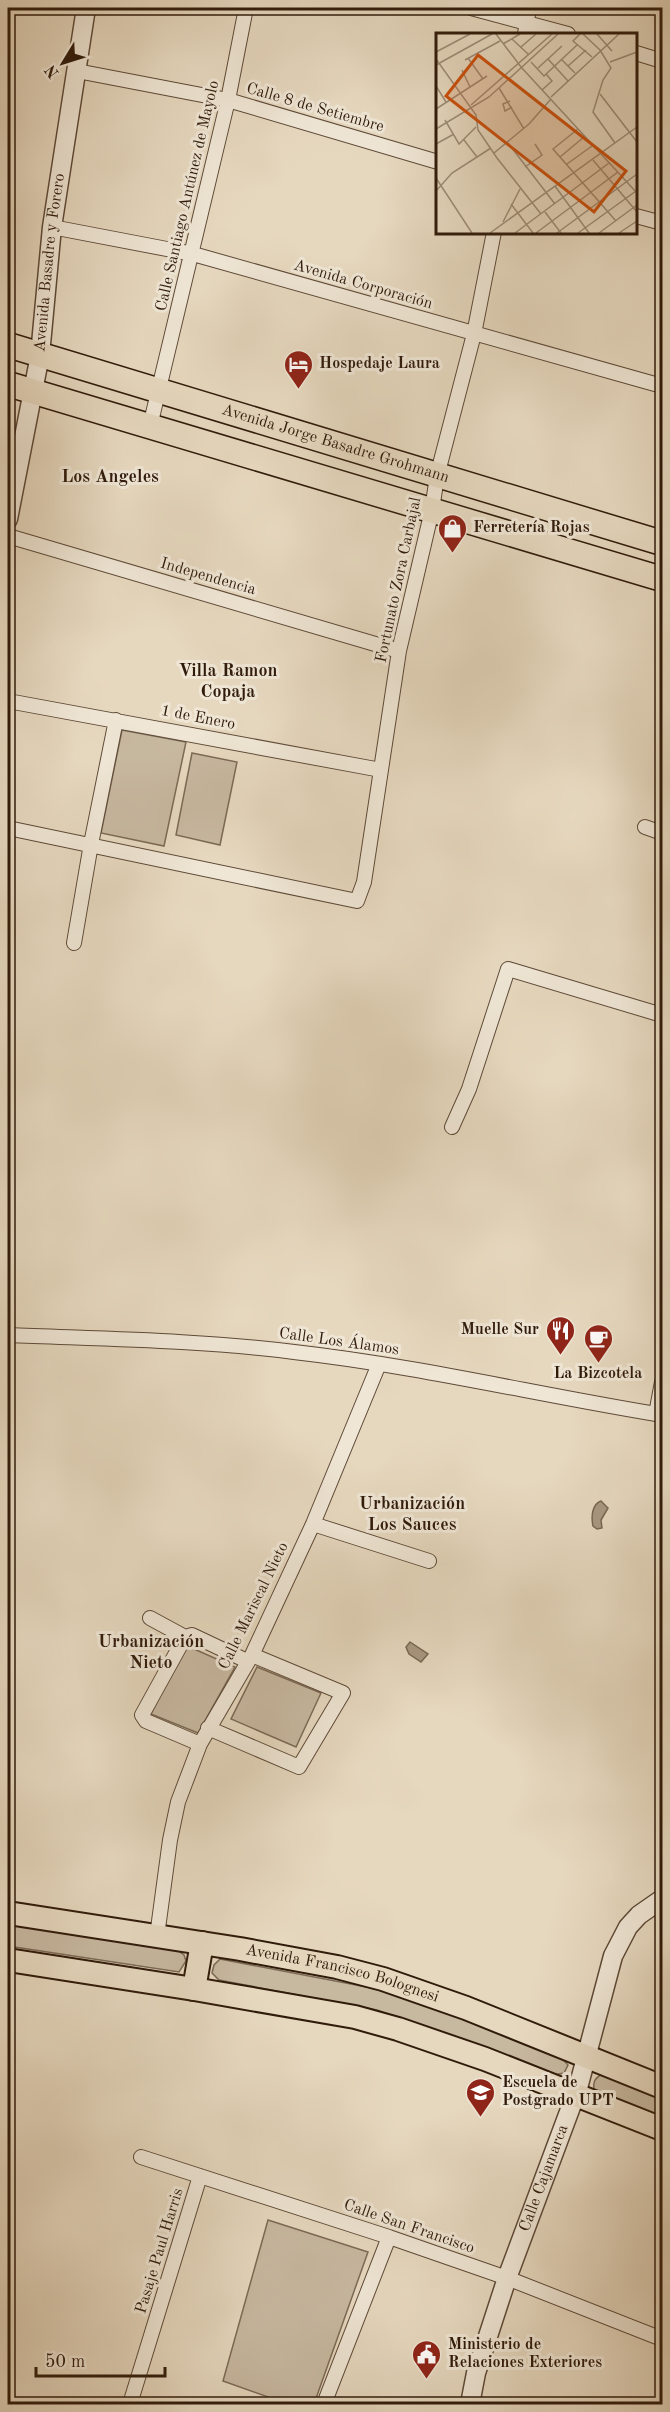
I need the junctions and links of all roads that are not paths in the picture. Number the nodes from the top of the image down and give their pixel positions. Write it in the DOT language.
graph roads {
  1 [pos="86,8"];
  2 [pos="246,8"];
  3 [pos="471,8"];
  4 [pos="529,8"];
  5 [pos="526,29"];
  6 [pos="560,33"];
  7 [pos="637,53"];
  8 [pos="663,61"];
  9 [pos="77,71"];
  10 [pos="228,100"];
  11 [pos="436,161"];
  12 [pos="637,216"];
  13 [pos="663,224"];
  14 [pos="52,227"];
  15 [pos="494,234"];
  16 [pos="193,254"];
  17 [pos="474,334"];
  18 [pos="8,345"];
  19 [pos="40,355"];
  20 [pos="8,384"];
  21 [pos="663,386"];
  22 [pos="33,392"];
  23 [pos="159,392"];
  24 [pos="150,426"];
  25 [pos="437,476"];
  26 [pos="432,510"];
  27 [pos="8,519"];
  28 [pos="8,536"];
  29 [pos="663,543"];
  30 [pos="663,579"];
  31 [pos="399,651"];
  32 [pos="8,700"];
  33 [pos="116,720"];
  34 [pos="381,770"];
  35 [pos="645,827"];
  36 [pos="8,828"];
  37 [pos="663,833"];
  38 [pos="91,844"];
  39 [pos="75,943"];
  40 [pos="663,1015"];
  41 [pos="452,1128"];
  42 [pos="8,1335"];
  43 [pos="379,1364"];
  44 [pos="663,1382"];
  45 [pos="659,1414"];
  46 [pos="313,1524"];
  47 [pos="429,1561"];
  48 [pos="150,1618"];
  49 [pos="185,1636"];
  50 [pos="250,1658"];
  51 [pos="208,1728"];
  52 [pos="200,1744"];
  53 [pos="663,1899"];
  54 [pos="8,1913"];
  55 [pos="157,1936"];
  56 [pos="202,1943"];
  57 [pos="8,1960"];
  58 [pos="194,1989"];
  59 [pos="587,2058"];
  60 [pos="663,2087"];
  61 [pos="576,2094"];
  62 [pos="663,2129"];
  63 [pos="141,2157"];
  64 [pos="200,2176"];
  65 [pos="389,2237"];
  66 [pos="507,2278"];
  67 [pos="663,2339"];
  68 [pos="130,2404"];
  69 [pos="324,2404"];
  70 [pos="470,2404"];
  1 -- 9 [label="street, Avenida Basadre y Forero"];
  2 -- 10 [label="street, Calle Santiago Antúnez de Mayolo"];
  3 -- 5 [label="street"];
  4 -- 5 [label="street"];
  5 -- 6 [label="street"];
  7 -- 8 [label="street"];
  9 -- 10 [label="street, Calle 8 de Setiembre"];
  9 -- 14 [label="street, Avenida Basadre y Forero"];
  10 -- 11 [label="street, Calle 8 de Setiembre"];
  10 -- 16 [label="street, Calle Santiago Antúnez de Mayolo"];
  12 -- 13 [label="street"];
  14 -- 16 [label="street, Avenida Corporación"];
  14 -- 19 [label="street, Avenida Basadre y Forero"];
  15 -- 17 [label="street, Fortunato Zora Carbajal"];
  16 -- 17 [label="street, Avenida Corporación"];
  16 -- 23 [label="street, Calle Santiago Antúnez de Mayolo"];
  17 -- 21 [label="street, Avenida Corporación"];
  17 -- 25 [label="street, Fortunato Zora Carbajal"];
  18 -- 19 [label="highway, Avenida Jorge Basadre Grohmann"];
  19 -- 22 [label="street, Avenida Basadre y Forero"];
  19 -- 23 [label="highway, Avenida Jorge Basadre Grohmann"];
  20 -- 22 [label="highway, Avenida Jorge Basadre Grohmann"];
  22 -- 24 [label="highway, Avenida Jorge Basadre Grohmann"];
  22 -- 27 [label="street, Avenida Basadre y Forero"];
  23 -- 24 [label="street, Calle Santiago Antúnez de Mayolo"];
  23 -- 25 [label="highway, Avenida Jorge Basadre Grohmann"];
  24 -- 26 [label="highway, Avenida Jorge Basadre Grohmann"];
  25 -- 26 [label="street, Fortunato Zora Carbajal"];
  25 -- 29 [label="highway, Avenida Jorge Basadre Grohmann"];
  26 -- 30 [label="highway, Avenida Jorge Basadre Grohmann"];
  26 -- 31 [label="street, Fortunato Zora Carbajal"];
  28 -- 31 [label="street, Independencia"];
  31 -- 34 [label="street, Fortunato Zora Carbajal"];
  32 -- 33 [label="street, 1 de Enero"];
  33 -- 34 [label="street, 1 de Enero"];
  33 -- 38 [label="street"];
  34 -- 38 [label="street, Fortunato Zora Carbajal"];
  35 -- 37 [label="street"];
  36 -- 38 [label="street"];
  38 -- 39 [label="street"];
  40 -- 41 [label="street"];
  42 -- 43 [label="street, Calle Los Álamos"];
  43 -- 45 [label="street, Calle Los Álamos"];
  43 -- 46 [label="street, Calle Mariscal Nieto"];
  44 -- 45 [label="street"];
  46 -- 47 [label="street"];
  46 -- 50 [label="street, Calle Mariscal Nieto"];
  48 -- 49 [label="street"];
  49 -- 50 [label="street"];
  49 -- 52 [label="street"];
  50 -- 51 [label="street, Calle Mariscal Nieto"];
  50 -- 51 [label="street"];
  51 -- 52 [label="street, Calle Mariscal Nieto"];
  52 -- 55 [label="street, Calle Mariscal Nieto"];
  53 -- 59 [label="street, Calle Cajamarca"];
  54 -- 55 [label="main road, Avenida Francisco Bolognesi"];
  55 -- 56 [label="main road, Avenida Francisco Bolognesi"];
  56 -- 58 [label="main road"];
  56 -- 59 [label="main road, Avenida Francisco Bolognesi"];
  57 -- 58 [label="main road"];
  58 -- 61 [label="main road"];
  59 -- 60 [label="main road, Avenida Francisco Bolognesi"];
  59 -- 61 [label="street, Calle Cajamarca"];
  61 -- 62 [label="main road"];
  61 -- 66 [label="street, Calle Cajamarca"];
  63 -- 64 [label="street, Calle San Francisco"];
  64 -- 65 [label="street, Calle San Francisco"];
  64 -- 68 [label="street, Pasaje Paul Harris"];
  65 -- 66 [label="street, Calle San Francisco"];
  65 -- 69 [label="street"];
  66 -- 67 [label="street, Calle San Francisco"];
  66 -- 70 [label="street, Calle Cajamarca"];
}
